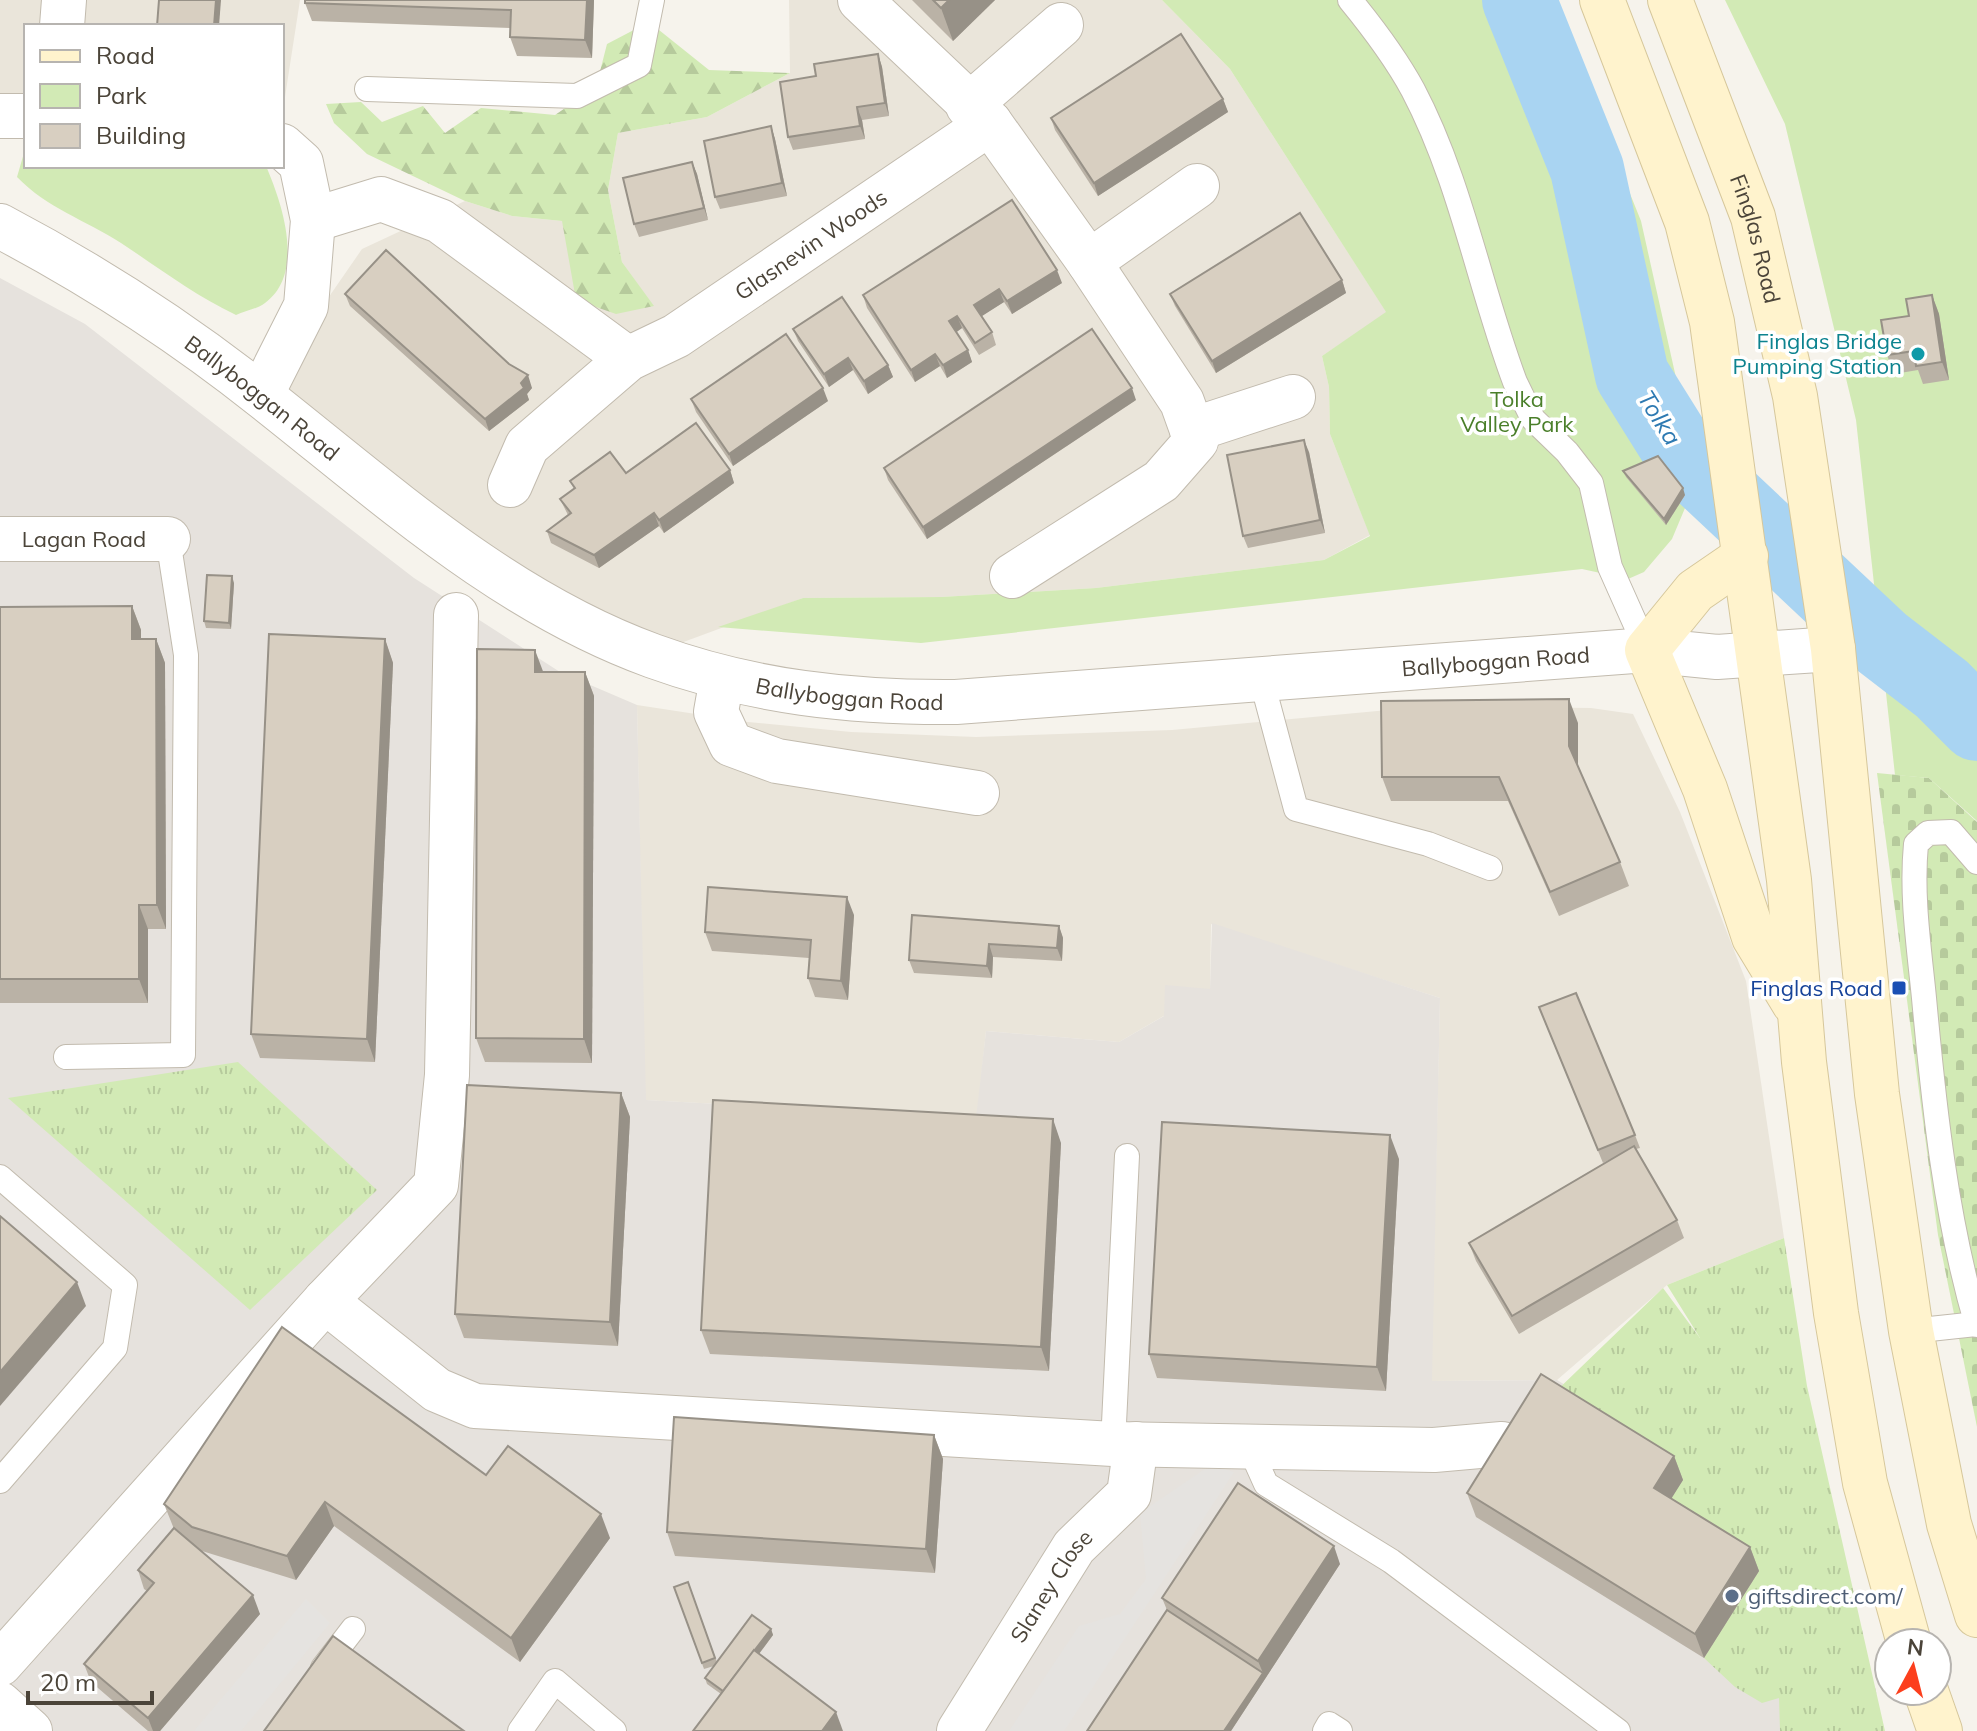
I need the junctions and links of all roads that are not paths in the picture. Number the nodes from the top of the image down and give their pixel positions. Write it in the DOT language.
graph roads {
  1 [pos="64,0"];
  2 [pos="652,0"];
  3 [pos="860,0"];
  4 [pos="1350,0"];
  5 [pos="1602,0"];
  6 [pos="1670,0"];
  7 [pos="62,24"];
  8 [pos="1061,25"];
  9 [pos="367,89"];
  10 [pos="979,114"];
  11 [pos="0,116"];
  12 [pos="24,116"];
  13 [pos="284,148"];
  14 [pos="1197,186"];
  15 [pos="313,220"];
  16 [pos="0,226"];
  17 [pos="1089,262"];
  18 [pos="628,359"];
  19 [pos="261,395"];
  20 [pos="1293,397"];
  21 [pos="1192,430"];
  22 [pos="510,485"];
  23 [pos="0,539"];
  24 [pos="168,539"];
  25 [pos="1746,556"];
  26 [pos="1012,576"];
  27 [pos="456,615"];
  28 [pos="1833,649"];
  29 [pos="1647,650"];
  30 [pos="1759,654"];
  31 [pos="722,678"];
  32 [pos="1261,678"];
  33 [pos="977,793"];
  34 [pos="1977,862"];
  35 [pos="1490,868"];
  36 [pos="1801,1015"];
  37 [pos="66,1057"];
  38 [pos="1127,1156"];
  39 [pos="0,1177"];
  40 [pos="325,1301"];
  41 [pos="1977,1324"];
  42 [pos="1911,1331"];
  43 [pos="1125,1444"];
  44 [pos="1502,1444"];
  45 [pos="1249,1446"];
  46 [pos="0,1481"];
  47 [pos="1977,1615"];
  48 [pos="1905,1627"];
  49 [pos="353,1629"];
  50 [pos="0,1664"];
  51 [pos="309,1686"];
  52 [pos="0,1704"];
  53 [pos="1932,1707"];
  54 [pos="30,1731"];
  55 [pos="520,1731"];
  56 [pos="614,1731"];
  57 [pos="959,1731"];
  58 [pos="1325,1731"];
  59 [pos="1340,1731"];
  60 [pos="1618,1731"];
  61 [pos="1940,1731"];
  1 -- 7 [label="street"];
  2 -- 9 [label="lane"];
  3 -- 10 [label="street"];
  4 -- 29 [label="lane"];
  5 -- 25 [label="main road"];
  6 -- 28 [label="main road, Finglas Road"];
  8 -- 10 [label="street, Glasnevin Woods"];
  10 -- 17 [label="street"];
  10 -- 18 [label="street, Glasnevin Woods"];
  11 -- 12 [label="street"];
  13 -- 15 [label="street"];
  14 -- 17 [label="street"];
  15 -- 18 [label="street"];
  15 -- 19 [label="street"];
  16 -- 19 [label="street, Ballyboggan Road"];
  17 -- 21 [label="street"];
  18 -- 22 [label="street, Glasnevin Woods"];
  19 -- 31 [label="street, Ballyboggan Road"];
  20 -- 21 [label="street"];
  21 -- 26 [label="street"];
  23 -- 24 [label="street, Lagan Road"];
  24 -- 37 [label="lane"];
  25 -- 29 [label="main road"];
  25 -- 30 [label="main road"];
  27 -- 40 [label="street"];
  28 -- 30 [label="street, Ballyboggan Road"];
  28 -- 42 [label="main road"];
  29 -- 30 [label="street, Ballyboggan Road"];
  29 -- 32 [label="street, Ballyboggan Road"];
  29 -- 36 [label="main road"];
  30 -- 36 [label="main road"];
  31 -- 32 [label="street, Ballyboggan Road"];
  31 -- 33 [label="street"];
  32 -- 35 [label="lane"];
  34 -- 41 [label="lane"];
  36 -- 48 [label="main road"];
  38 -- 43 [label="lane"];
  39 -- 46 [label="lane"];
  40 -- 43 [label="street"];
  40 -- 50 [label="street"];
  41 -- 42 [label="lane"];
  42 -- 47 [label="main road"];
  43 -- 45 [label="street"];
  43 -- 57 [label="street, Slaney Close"];
  44 -- 45 [label="street"];
  45 -- 60 [label="lane"];
  49 -- 51 [label="lane"];
  52 -- 54 [label="street"];
  53 -- 61 [label="main road"];
  55 -- 56 [label="lane"];
  58 -- 59 [label="lane"];
}
